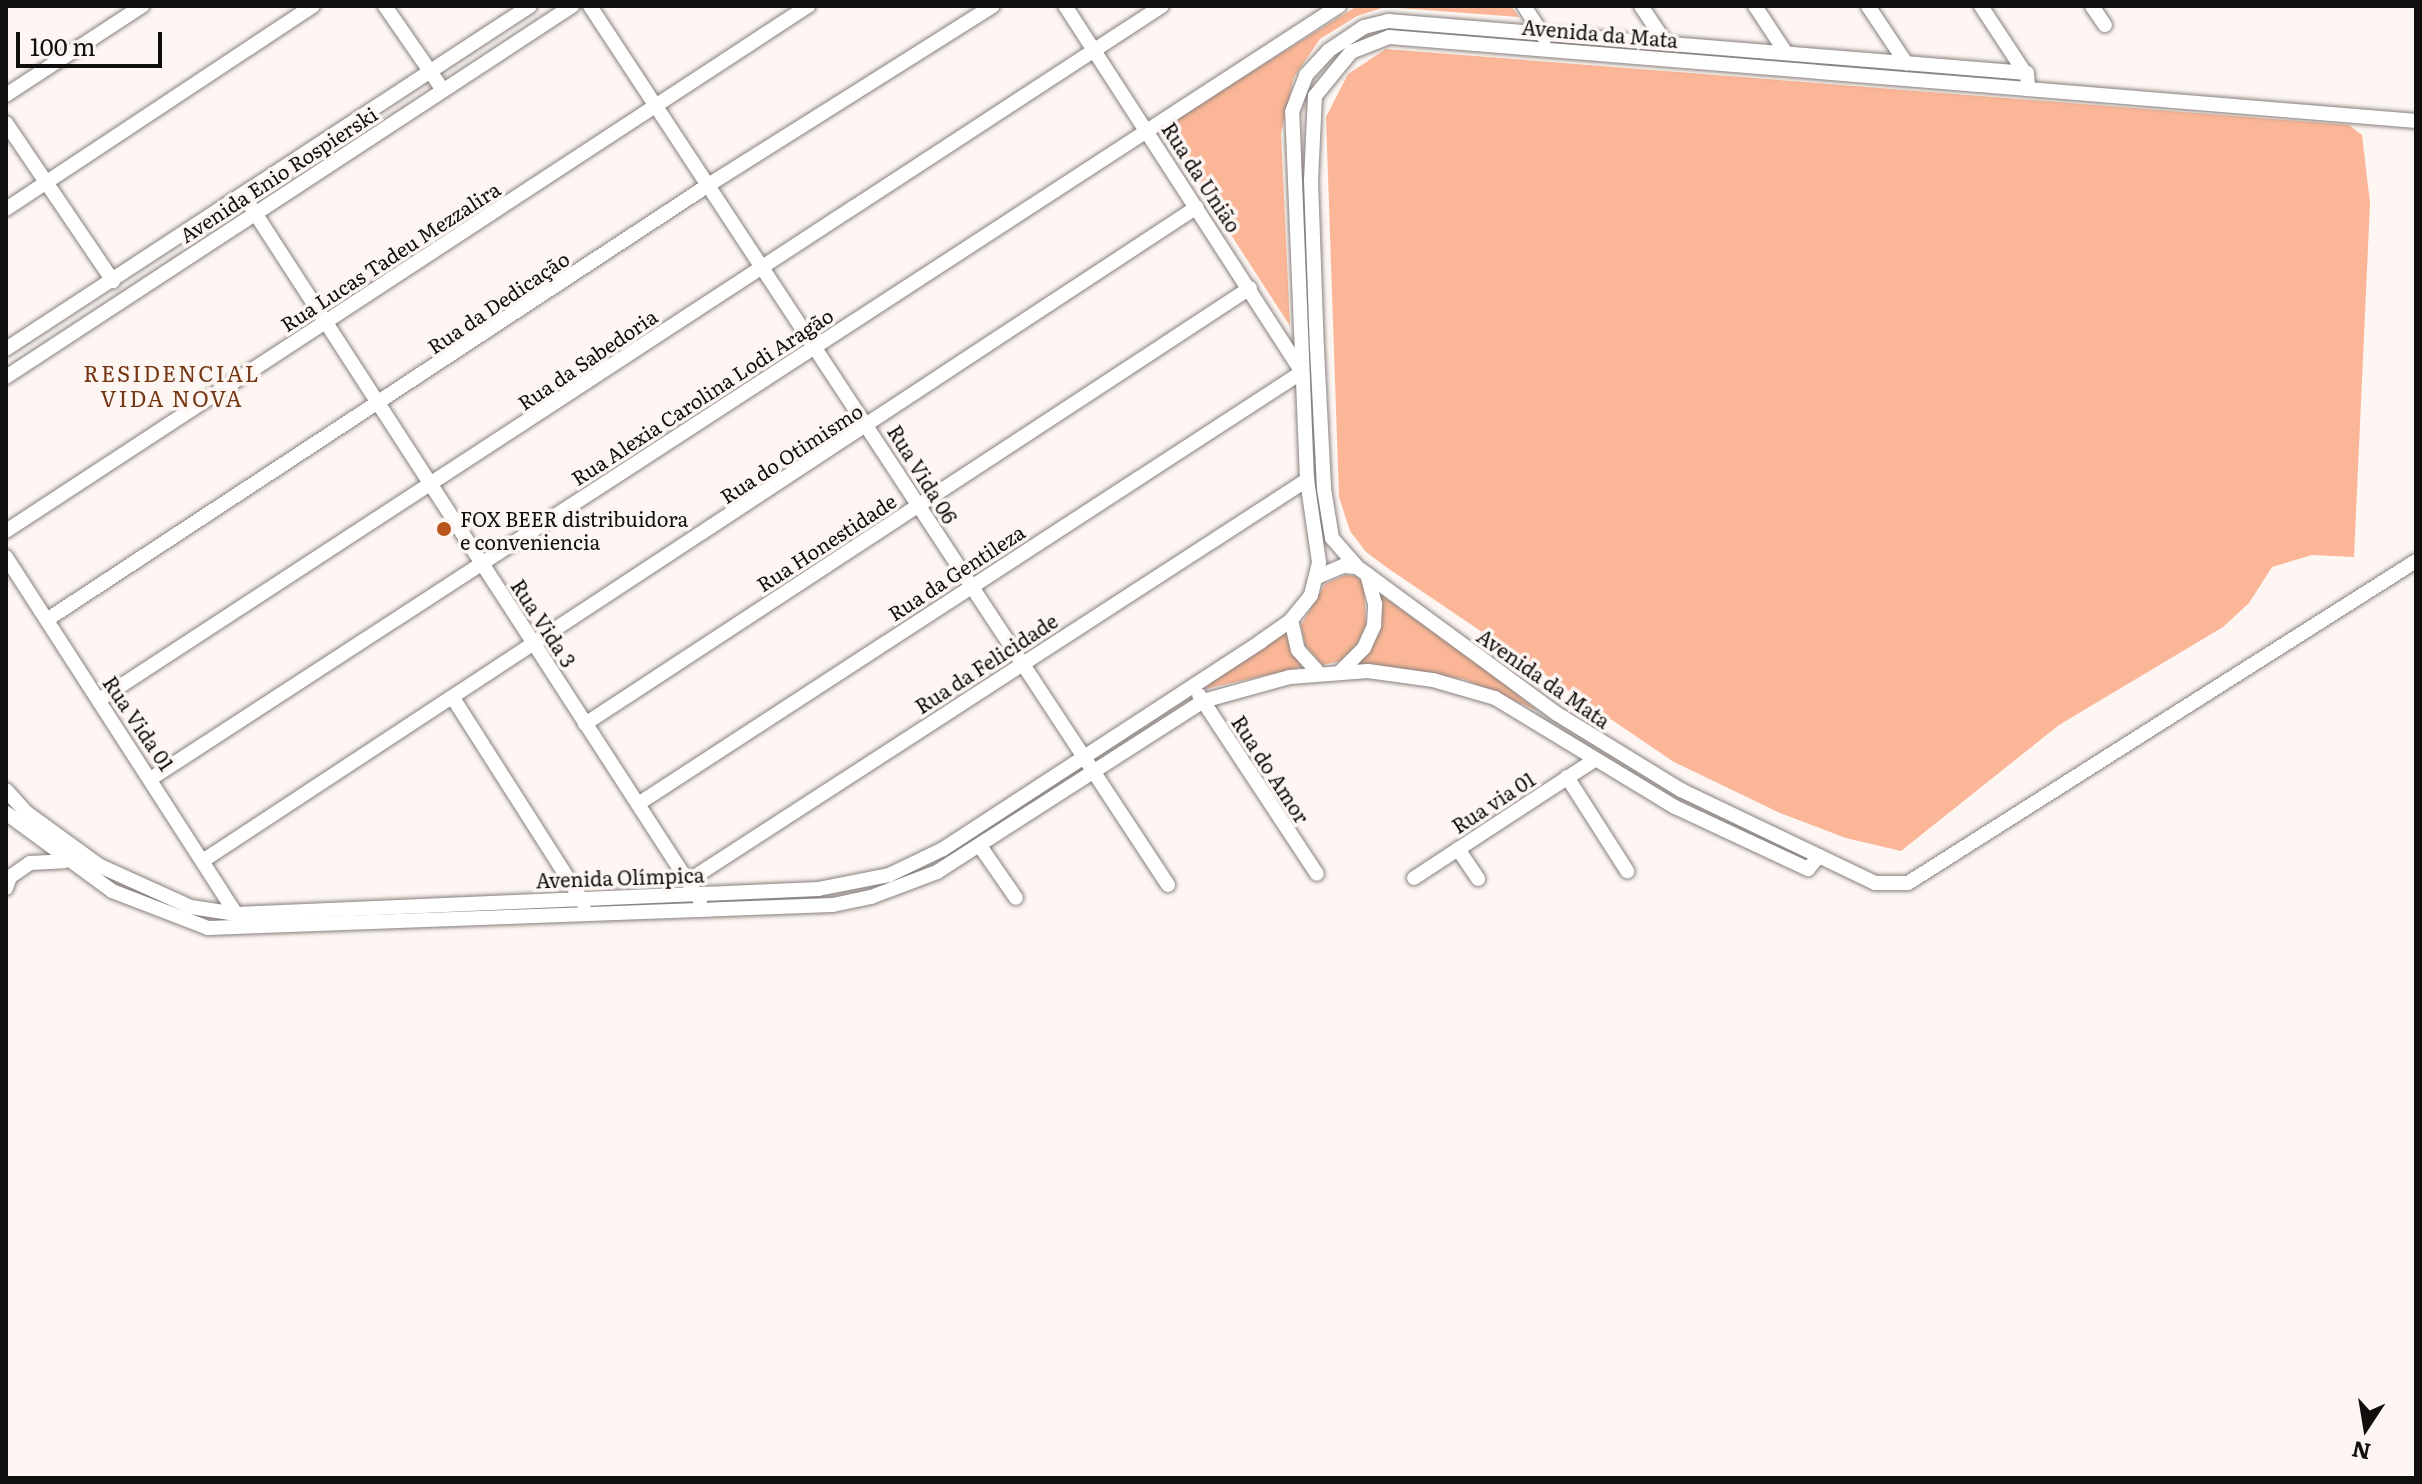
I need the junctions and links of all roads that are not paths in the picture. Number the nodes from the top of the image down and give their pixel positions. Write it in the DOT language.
graph roads {
  1 [pos="142,6"];
  2 [pos="313,6"];
  3 [pos="385,6"];
  4 [pos="530,6"];
  5 [pos="572,6"];
  6 [pos="590,6"];
  7 [pos="993,6"];
  8 [pos="1065,6"];
  9 [pos="1162,6"];
  10 [pos="1339,6"];
  11 [pos="1524,6"];
  12 [pos="1641,6"];
  13 [pos="1755,6"];
  14 [pos="1868,6"];
  15 [pos="1981,6"];
  16 [pos="2092,6"];
  17 [pos="802,10"];
  18 [pos="2105,25"];
  19 [pos="1541,32"];
  20 [pos="1666,43"];
  21 [pos="1552,49"];
  22 [pos="1096,50"];
  23 [pos="1786,53"];
  24 [pos="1906,63"];
  25 [pos="430,73"];
  26 [pos="2025,73"];
  27 [pos="2028,89"];
  28 [pos="443,90"];
  29 [pos="6,95"];
  30 [pos="657,106"];
  31 [pos="2416,121"];
  32 [pos="6,123"];
  33 [pos="1147,130"];
  34 [pos="47,183"];
  35 [pos="710,184"];
  36 [pos="244,196"];
  37 [pos="1197,207"];
  38 [pos="6,209"];
  39 [pos="256,212"];
  40 [pos="764,265"];
  41 [pos="113,281"];
  42 [pos="1250,288"];
  43 [pos="325,323"];
  44 [pos="814,347"];
  45 [pos="6,349"];
  46 [pos="1299,373"];
  47 [pos="6,377"];
  48 [pos="382,404"];
  49 [pos="869,426"];
  50 [pos="1307,480"];
  51 [pos="433,485"];
  52 [pos="919,505"];
  53 [pos="6,531"];
  54 [pos="6,557"];
  55 [pos="2416,561"];
  56 [pos="483,564"];
  57 [pos="1362,571"];
  58 [pos="1317,577"];
  59 [pos="972,586"];
  60 [pos="48,619"];
  61 [pos="1291,620"];
  62 [pos="534,644"];
  63 [pos="1022,663"];
  64 [pos="1341,671"];
  65 [pos="1318,672"];
  66 [pos="1192,685"];
  67 [pos="1227,693"];
  68 [pos="453,698"];
  69 [pos="99,700"];
  70 [pos="1203,701"];
  71 [pos="585,724"];
  72 [pos="1083,757"];
  73 [pos="1594,760"];
  74 [pos="1093,769"];
  75 [pos="1567,777"];
  76 [pos="152,778"];
  77 [pos="6,790"];
  78 [pos="638,804"];
  79 [pos="6,813"];
  80 [pos="980,846"];
  81 [pos="1458,849"];
  82 [pos="1819,856"];
  83 [pos="204,860"];
  84 [pos="64,861"];
  85 [pos="1627,871"];
  86 [pos="1317,874"];
  87 [pos="1414,878"];
  88 [pos="1478,879"];
  89 [pos="1168,885"];
  90 [pos="6,888"];
  91 [pos="692,888"];
  92 [pos="581,897"];
  93 [pos="1016,898"];
  94 [pos="706,910"];
  95 [pos="236,914"];
  96 [pos="589,915"];
  1 -- 29 [label="street"];
  2 -- 34 [label="street"];
  3 -- 25 [label="street"];
  4 -- 25 [label="street, Avenida Enio Rospierski"];
  5 -- 28 [label="street, Avenida Enio Rospierski"];
  6 -- 30 [label="street, Rua Vida 06"];
  7 -- 35 [label="street, Rua da Dedicação"];
  8 -- 22 [label="street, Rua da União"];
  9 -- 22 [label="street, Rua da Sabedoria"];
  10 -- 33 [label="street, Rua Alexia Carolina Lodi Aragão"];
  11 -- 19 [label="street"];
  12 -- 20 [label="street"];
  13 -- 23 [label="street"];
  14 -- 24 [label="street"];
  15 -- 26 [label="street"];
  16 -- 18 [label="street"];
  17 -- 30 [label="street, Rua Lucas Tadeu Mezzalira"];
  19 -- 20 [label="street, Avenida da Mata"];
  19 -- 21 [label="street"];
  19 -- 46 [label="street, Avenida da Mata"];
  20 -- 23 [label="street, Avenida da Mata"];
  21 -- 27 [label="street, Avenida da Mata"];
  21 -- 57 [label="street, Avenida da Mata"];
  22 -- 33 [label="street, Rua da União"];
  22 -- 40 [label="street, Rua da Sabedoria"];
  23 -- 24 [label="street, Avenida da Mata"];
  24 -- 26 [label="street, Avenida da Mata"];
  25 -- 28 [label="street"];
  25 -- 36 [label="street, Avenida Enio Rospierski"];
  26 -- 27 [label="street"];
  27 -- 31 [label="street, Avenida da Mata"];
  28 -- 39 [label="street, Avenida Enio Rospierski"];
  30 -- 35 [label="street, Rua Vida 06"];
  30 -- 43 [label="street, Rua Lucas Tadeu Mezzalira"];
  32 -- 34 [label="street"];
  33 -- 37 [label="street, Rua da União"];
  33 -- 44 [label="street, Rua Alexia Carolina Lodi Aragão"];
  34 -- 38 [label="street"];
  34 -- 41 [label="street"];
  35 -- 40 [label="street, Rua Vida 06"];
  35 -- 48 [label="street, Rua da Dedicação"];
  36 -- 39 [label="street, Rua Vida 3"];
  36 -- 41 [label="street, Avenida Enio Rospierski"];
  37 -- 42 [label="street, Rua da União"];
  37 -- 49 [label="street, Rua do Otimismo"];
  39 -- 43 [label="street, Rua Vida 3"];
  39 -- 47 [label="street, Avenida Enio Rospierski"];
  40 -- 44 [label="street, Rua Vida 06"];
  40 -- 51 [label="street, Rua da Sabedoria"];
  41 -- 45 [label="street, Avenida Enio Rospierski"];
  42 -- 46 [label="street, Rua da União"];
  42 -- 52 [label="street, Rua Honestidade"];
  43 -- 48 [label="street, Rua Vida 3"];
  43 -- 53 [label="street, Rua Lucas Tadeu Mezzalira"];
  44 -- 49 [label="street, Rua Vida 06"];
  44 -- 56 [label="street, Rua Alexia Carolina Lodi Aragão"];
  46 -- 50 [label="street, Avenida da Mata"];
  46 -- 59 [label="street, Rua da Gentileza"];
  48 -- 51 [label="street, Rua Vida 3"];
  48 -- 60 [label="street, Rua da Dedicação"];
  49 -- 52 [label="street, Rua Vida 06"];
  49 -- 62 [label="street, Rua do Otimismo"];
  50 -- 58 [label="street, Avenida da Mata"];
  50 -- 63 [label="street, Rua da Felicidade"];
  51 -- 56 [label="street, Rua Vida 3"];
  51 -- 69 [label="street, Rua da Sabedoria"];
  52 -- 59 [label="street, Rua Vida 06"];
  52 -- 71 [label="street, Rua Honestidade"];
  54 -- 60 [label="street, Rua Vida 01"];
  55 -- 82 [label="street"];
  56 -- 62 [label="street, Rua Vida 3"];
  56 -- 76 [label="street, Rua Alexia Carolina Lodi Aragão"];
  57 -- 58 [label="street"];
  57 -- 64 [label="street"];
  57 -- 82 [label="street, Avenida da Mata"];
  58 -- 61 [label="street"];
  59 -- 63 [label="street, Rua Vida 06"];
  59 -- 78 [label="street, Rua da Gentileza"];
  60 -- 69 [label="street, Rua Vida 01"];
  61 -- 65 [label="street"];
  61 -- 66 [label="street, Avenida Olímpica"];
  62 -- 68 [label="street, Rua do Otimismo"];
  62 -- 71 [label="street, Rua Vida 3"];
  63 -- 72 [label="street, Rua Vida 06"];
  63 -- 91 [label="street, Rua da Felicidade"];
  64 -- 65 [label="street, Avenida da Mata"];
  64 -- 73 [label="street, Avenida da Mata"];
  65 -- 67 [label="street, Avenida da Mata"];
  66 -- 70 [label="street, Rua do Amor"];
  66 -- 72 [label="street, Avenida Olímpica"];
  67 -- 70 [label="street, Avenida Olímpica"];
  68 -- 83 [label="street, Rua do Otimismo"];
  68 -- 92 [label="street"];
  69 -- 76 [label="street, Rua Vida 01"];
  70 -- 74 [label="street, Avenida Olímpica"];
  70 -- 86 [label="street, Rua do Amor"];
  71 -- 78 [label="street, Rua Vida 3"];
  72 -- 74 [label="street, Rua Vida 06"];
  72 -- 91 [label="street, Avenida Olímpica"];
  73 -- 75 [label="street, Rua via 01"];
  73 -- 82 [label="street, Avenida da Mata"];
  74 -- 80 [label="street, Avenida Olímpica"];
  74 -- 89 [label="street, Rua Vida 06"];
  75 -- 81 [label="street, Rua via 01"];
  75 -- 85 [label="street"];
  76 -- 83 [label="street, Rua Vida 01"];
  77 -- 95 [label="street, Avenida Olímpica"];
  78 -- 91 [label="street, Rua Vida 3"];
  79 -- 84 [label="street, Avenida Olímpica"];
  80 -- 93 [label="street"];
  80 -- 94 [label="street, Avenida Olímpica"];
  81 -- 87 [label="street, Rua via 01"];
  81 -- 88 [label="street"];
  83 -- 95 [label="street, Rua Vida 01"];
  84 -- 90 [label="street"];
  84 -- 96 [label="street, Avenida Olímpica"];
  91 -- 92 [label="street, Avenida Olímpica"];
  91 -- 94 [label="street, Rua Vida 3"];
  92 -- 95 [label="street, Avenida Olímpica"];
  92 -- 96 [label="street"];
  94 -- 96 [label="street, Avenida Olímpica"];
}
